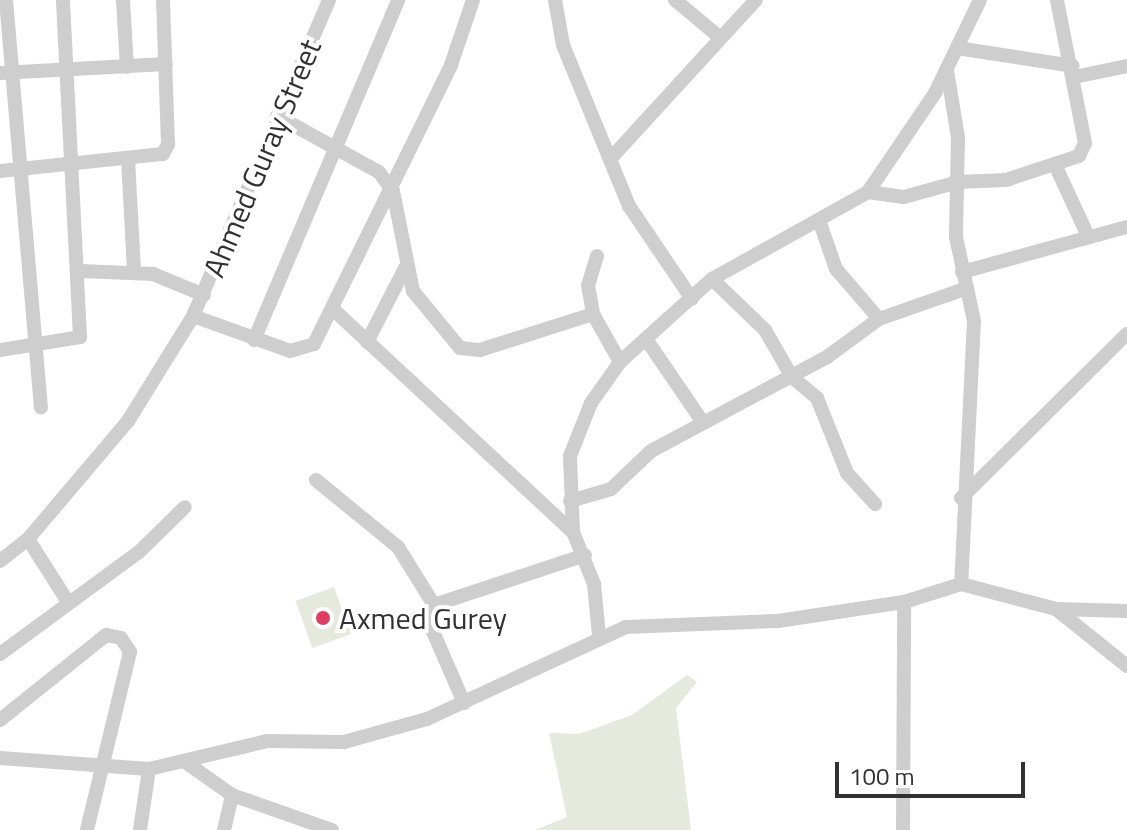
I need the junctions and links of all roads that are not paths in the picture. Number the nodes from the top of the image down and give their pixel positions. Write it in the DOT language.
graph roads {
  1 [pos="6,0"];
  2 [pos="63,0"];
  3 [pos="123,0"];
  4 [pos="163,0"];
  5 [pos="329,0"];
  6 [pos="398,0"];
  7 [pos="473,0"];
  8 [pos="555,0"];
  9 [pos="675,0"];
  10 [pos="756,0"];
  11 [pos="980,0"];
  12 [pos="1057,0"];
  13 [pos="718,36"];
  14 [pos="957,48"];
  15 [pos="166,64"];
  16 [pos="1127,66"];
  17 [pos="127,67"];
  18 [pos="947,70"];
  19 [pos="1073,72"];
  20 [pos="5,73"];
  21 [pos="66,73"];
  22 [pos="277,116"];
  23 [pos="335,147"];
  24 [pos="612,157"];
  25 [pos="128,159"];
  26 [pos="71,161"];
  27 [pos="22,168"];
  28 [pos="1057,169"];
  29 [pos="0,171"];
  30 [pos="958,182"];
  31 [pos="393,191"];
  32 [pos="868,192"];
  33 [pos="820,223"];
  34 [pos="1127,227"];
  35 [pos="1088,236"];
  36 [pos="597,256"];
  37 [pos="405,268"];
  38 [pos="81,271"];
  39 [pos="134,271"];
  40 [pos="962,272"];
  41 [pos="712,279"];
  42 [pos="962,290"];
  43 [pos="204,295"];
  44 [pos="692,299"];
  45 [pos="336,312"];
  46 [pos="593,314"];
  47 [pos="193,316"];
  48 [pos="879,319"];
  49 [pos="1127,334"];
  50 [pos="646,339"];
  51 [pos="254,340"];
  52 [pos="367,342"];
  53 [pos="32,349"];
  54 [pos="0,350"];
  55 [pos="620,362"];
  56 [pos="792,377"];
  57 [pos="41,408"];
  58 [pos="702,421"];
  59 [pos="316,480"];
  60 [pos="961,498"];
  61 [pos="570,501"];
  62 [pos="875,504"];
  63 [pos="185,507"];
  64 [pos="573,532"];
  65 [pos="28,539"];
  66 [pos="2,555"];
  67 [pos="585,555"];
  68 [pos="961,584"];
  69 [pos="68,602"];
  70 [pos="904,602"];
  71 [pos="434,605"];
  72 [pos="1056,609"];
  73 [pos="1127,611"];
  74 [pos="599,635"];
  75 [pos="0,654"];
  76 [pos="1127,666"];
  77 [pos="464,703"];
  78 [pos="0,720"];
  79 [pos="0,758"];
  80 [pos="184,761"];
  81 [pos="101,769"];
  82 [pos="149,769"];
  83 [pos="232,795"];
  84 [pos="289,824"];
  85 [pos="87,830"];
  86 [pos="140,830"];
  87 [pos="224,830"];
  88 [pos="332,830"];
  89 [pos="903,830"];
  1 -- 20 [label="street"];
  2 -- 21 [label="street"];
  3 -- 17 [label="street"];
  4 -- 15 [label="street"];
  5 -- 22 [label="street, Ahmed Guray Street"];
  6 -- 23 [label="street"];
  7 -- 31 [label="street"];
  8 -- 24 [label="street"];
  9 -- 13 [label="street"];
  10 -- 13 [label="street"];
  11 -- 14 [label="street"];
  12 -- 19 [label="street"];
  13 -- 24 [label="street"];
  14 -- 18 [label="street"];
  14 -- 19 [label="street"];
  15 -- 17 [label="street"];
  15 -- 25 [label="street"];
  16 -- 19 [label="street"];
  17 -- 21 [label="street"];
  18 -- 30 [label="street"];
  18 -- 32 [label="street"];
  19 -- 28 [label="street"];
  20 -- 21 [label="street"];
  20 -- 27 [label="street"];
  21 -- 26 [label="street"];
  22 -- 23 [label="street"];
  22 -- 43 [label="street, Ahmed Guray Street"];
  23 -- 31 [label="street"];
  23 -- 51 [label="street"];
  24 -- 44 [label="street"];
  25 -- 26 [label="street"];
  25 -- 39 [label="street"];
  26 -- 27 [label="street"];
  26 -- 38 [label="street"];
  27 -- 29 [label="street"];
  27 -- 53 [label="street"];
  28 -- 30 [label="street"];
  28 -- 35 [label="street"];
  30 -- 32 [label="street"];
  30 -- 40 [label="street"];
  31 -- 37 [label="street"];
  31 -- 45 [label="street"];
  32 -- 33 [label="street"];
  33 -- 41 [label="street"];
  33 -- 48 [label="street"];
  34 -- 35 [label="street"];
  35 -- 40 [label="street"];
  36 -- 46 [label="street"];
  37 -- 46 [label="street"];
  37 -- 52 [label="street"];
  38 -- 39 [label="street"];
  38 -- 53 [label="street"];
  39 -- 43 [label="street"];
  40 -- 42 [label="street"];
  41 -- 44 [label="street"];
  41 -- 56 [label="street"];
  42 -- 48 [label="street"];
  42 -- 60 [label="street"];
  43 -- 47 [label="street, Ahmed Guray Street"];
  44 -- 50 [label="street"];
  45 -- 51 [label="street"];
  45 -- 52 [label="street"];
  46 -- 55 [label="street"];
  47 -- 51 [label="street"];
  47 -- 65 [label="street, Ahmed Guray Street"];
  48 -- 56 [label="street"];
  49 -- 60 [label="street"];
  50 -- 55 [label="street"];
  50 -- 58 [label="street"];
  52 -- 64 [label="street"];
  53 -- 54 [label="street"];
  53 -- 57 [label="street"];
  55 -- 61 [label="street"];
  56 -- 58 [label="street"];
  56 -- 62 [label="street"];
  58 -- 61 [label="street"];
  59 -- 71 [label="street"];
  60 -- 68 [label="street"];
  61 -- 64 [label="street"];
  63 -- 69 [label="street"];
  64 -- 67 [label="street"];
  65 -- 66 [label="street, Ahmed Guray Street"];
  65 -- 69 [label="street"];
  67 -- 71 [label="street"];
  67 -- 74 [label="street"];
  68 -- 70 [label="street"];
  68 -- 72 [label="street"];
  69 -- 75 [label="street"];
  70 -- 74 [label="street"];
  70 -- 89 [label="street"];
  71 -- 77 [label="street"];
  72 -- 73 [label="street"];
  72 -- 76 [label="street"];
  74 -- 77 [label="street"];
  77 -- 80 [label="street"];
  78 -- 81 [label="street"];
  79 -- 81 [label="street"];
  80 -- 82 [label="street"];
  80 -- 83 [label="street"];
  81 -- 82 [label="street"];
  81 -- 85 [label="street"];
  82 -- 86 [label="street"];
  83 -- 84 [label="street"];
  83 -- 87 [label="street"];
  84 -- 88 [label="street"];
}
